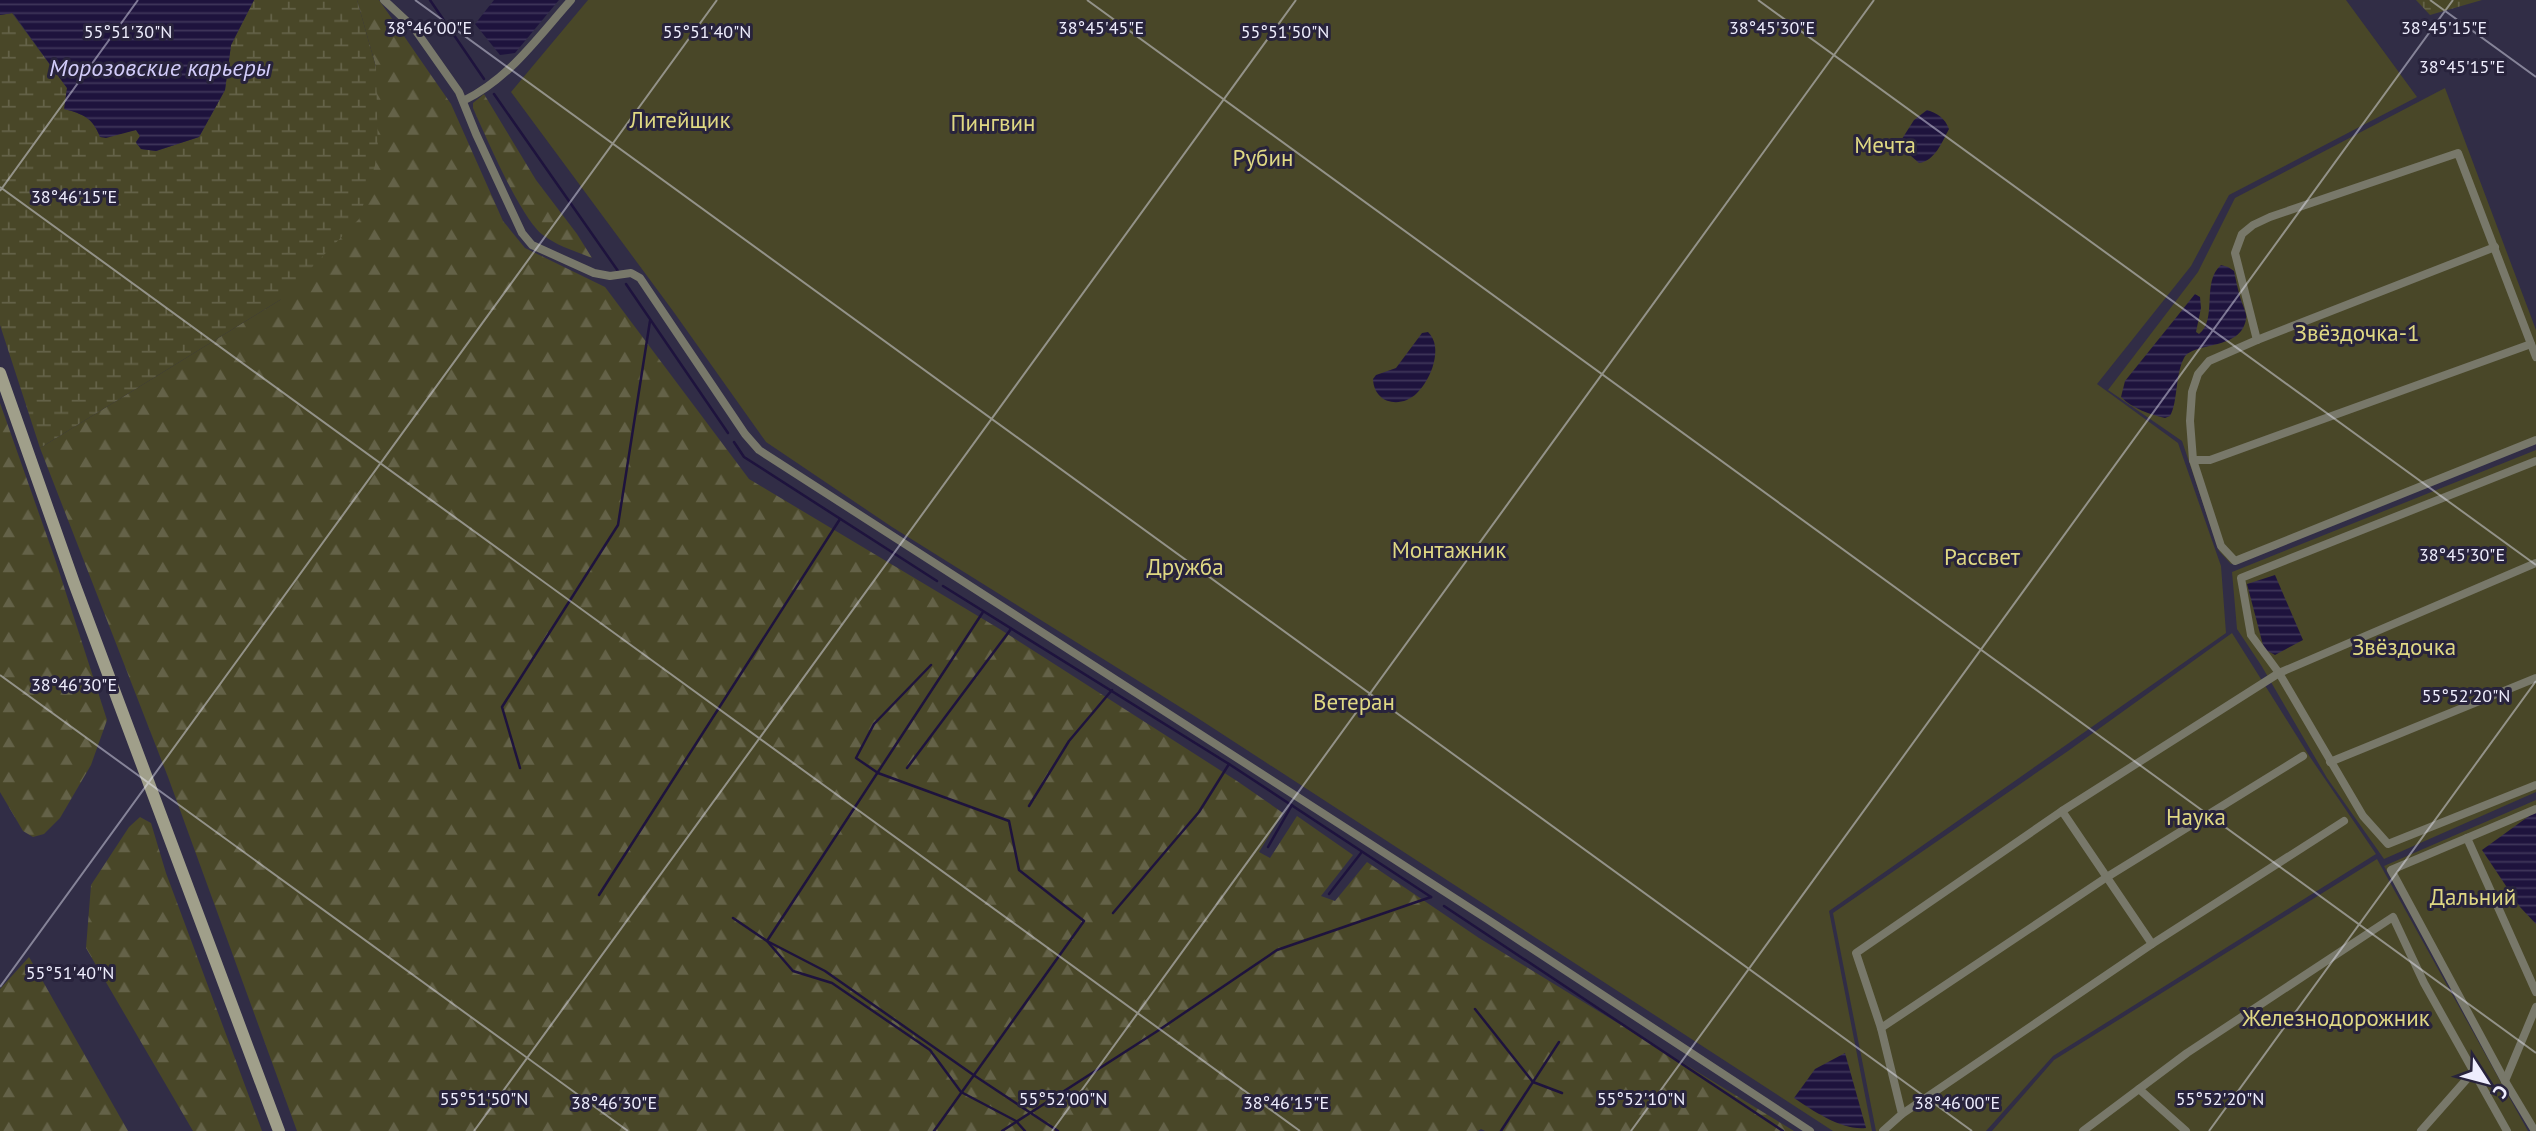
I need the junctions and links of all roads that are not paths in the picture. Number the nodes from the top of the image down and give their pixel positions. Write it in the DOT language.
graph roads {
  1 [pos="384,0"];
  2 [pos="571,0"];
  3 [pos="463,101"];
  4 [pos="2495,247"];
  5 [pos="2256,340"];
  6 [pos="2531,344"];
  7 [pos="2536,357"];
  8 [pos="0,373"];
  9 [pos="2536,440"];
  10 [pos="2193,460"];
  11 [pos="2536,461"];
  12 [pos="2536,563"];
  13 [pos="2279,673"];
  14 [pos="2536,678"];
  15 [pos="2303,756"];
  16 [pos="2330,762"];
  17 [pos="2536,785"];
  18 [pos="2536,809"];
  19 [pos="2062,811"];
  20 [pos="2344,821"];
  21 [pos="2466,838"];
  22 [pos="2106,877"];
  23 [pos="2152,944"];
  24 [pos="2536,992"];
  25 [pos="2536,1007"];
  26 [pos="1881,1028"];
  27 [pos="2473,1073"];
  28 [pos="2505,1081"];
  29 [pos="2139,1089"];
  30 [pos="1902,1114"];
  31 [pos="279,1131"];
  32 [pos="1810,1131"];
  33 [pos="1883,1131"];
  34 [pos="2083,1131"];
  35 [pos="2186,1131"];
  36 [pos="2421,1131"];
  37 [pos="2507,1131"];
  38 [pos="2535,1131"];
  1 -- 3 [label="street"];
  2 -- 3 [label="street"];
  3 -- 32 [label="street"];
  4 -- 5 [label="street"];
  4 -- 5 [label="street"];
  4 -- 6 [label="street"];
  5 -- 10 [label="street"];
  6 -- 7 [label="street"];
  6 -- 10 [label="street"];
  8 -- 31 [label="street"];
  9 -- 10 [label="street"];
  11 -- 13 [label="street"];
  12 -- 13 [label="street"];
  13 -- 16 [label="street"];
  13 -- 19 [label="street"];
  14 -- 16 [label="street"];
  15 -- 22 [label="street"];
  16 -- 17 [label="street"];
  18 -- 21 [label="street"];
  19 -- 22 [label="street"];
  19 -- 26 [label="street"];
  20 -- 23 [label="street"];
  21 -- 24 [label="street"];
  21 -- 28 [label="street"];
  22 -- 23 [label="street"];
  22 -- 26 [label="street"];
  23 -- 30 [label="street"];
  25 -- 28 [label="street"];
  26 -- 30 [label="street"];
  27 -- 29 [label="street"];
  27 -- 36 [label="street"];
  27 -- 37 [label="street"];
  28 -- 38 [label="street"];
  29 -- 34 [label="street"];
  29 -- 35 [label="street"];
  30 -- 33 [label="street"];
}
